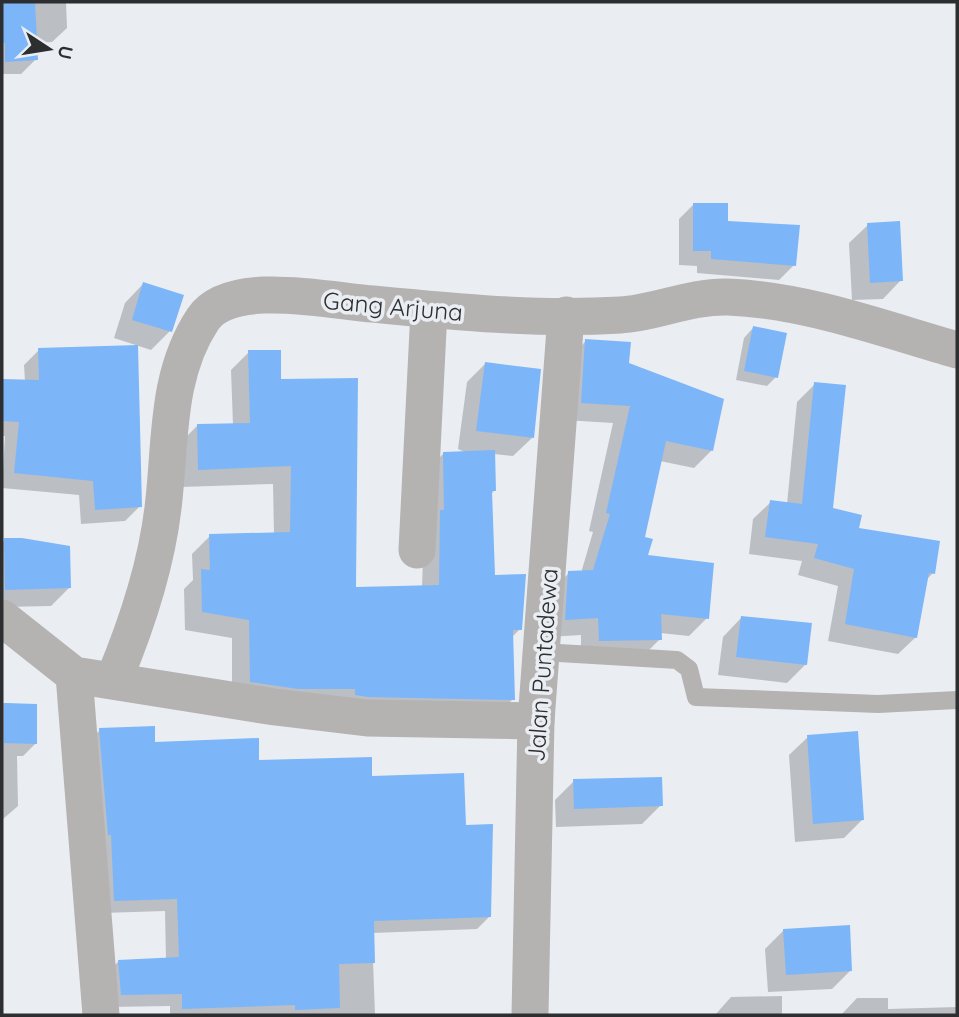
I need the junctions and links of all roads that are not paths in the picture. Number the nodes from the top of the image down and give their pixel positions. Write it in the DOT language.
graph roads {
  1 [pos="429,310"];
  2 [pos="566,315"];
  3 [pos="957,350"];
  4 [pos="417,550"];
  5 [pos="2,618"];
  6 [pos="542,652"];
  7 [pos="74,674"];
  8 [pos="114,679"];
  9 [pos="957,700"];
  10 [pos="536,721"];
  11 [pos="102,1015"];
  12 [pos="530,1015"];
  1 -- 2 [label="street, Gang Arjuna"];
  1 -- 4 [label="street"];
  1 -- 8 [label="street, Gang Arjuna"];
  2 -- 3 [label="street, Gang Arjuna"];
  2 -- 6 [label="street, Jalan Puntadewa"];
  5 -- 7 [label="street"];
  6 -- 9 [label="lane"];
  6 -- 10 [label="street, Jalan Puntadewa"];
  7 -- 8 [label="street"];
  7 -- 11 [label="street"];
  8 -- 10 [label="street"];
  10 -- 12 [label="street, Jalan Puntadewa"];
}
